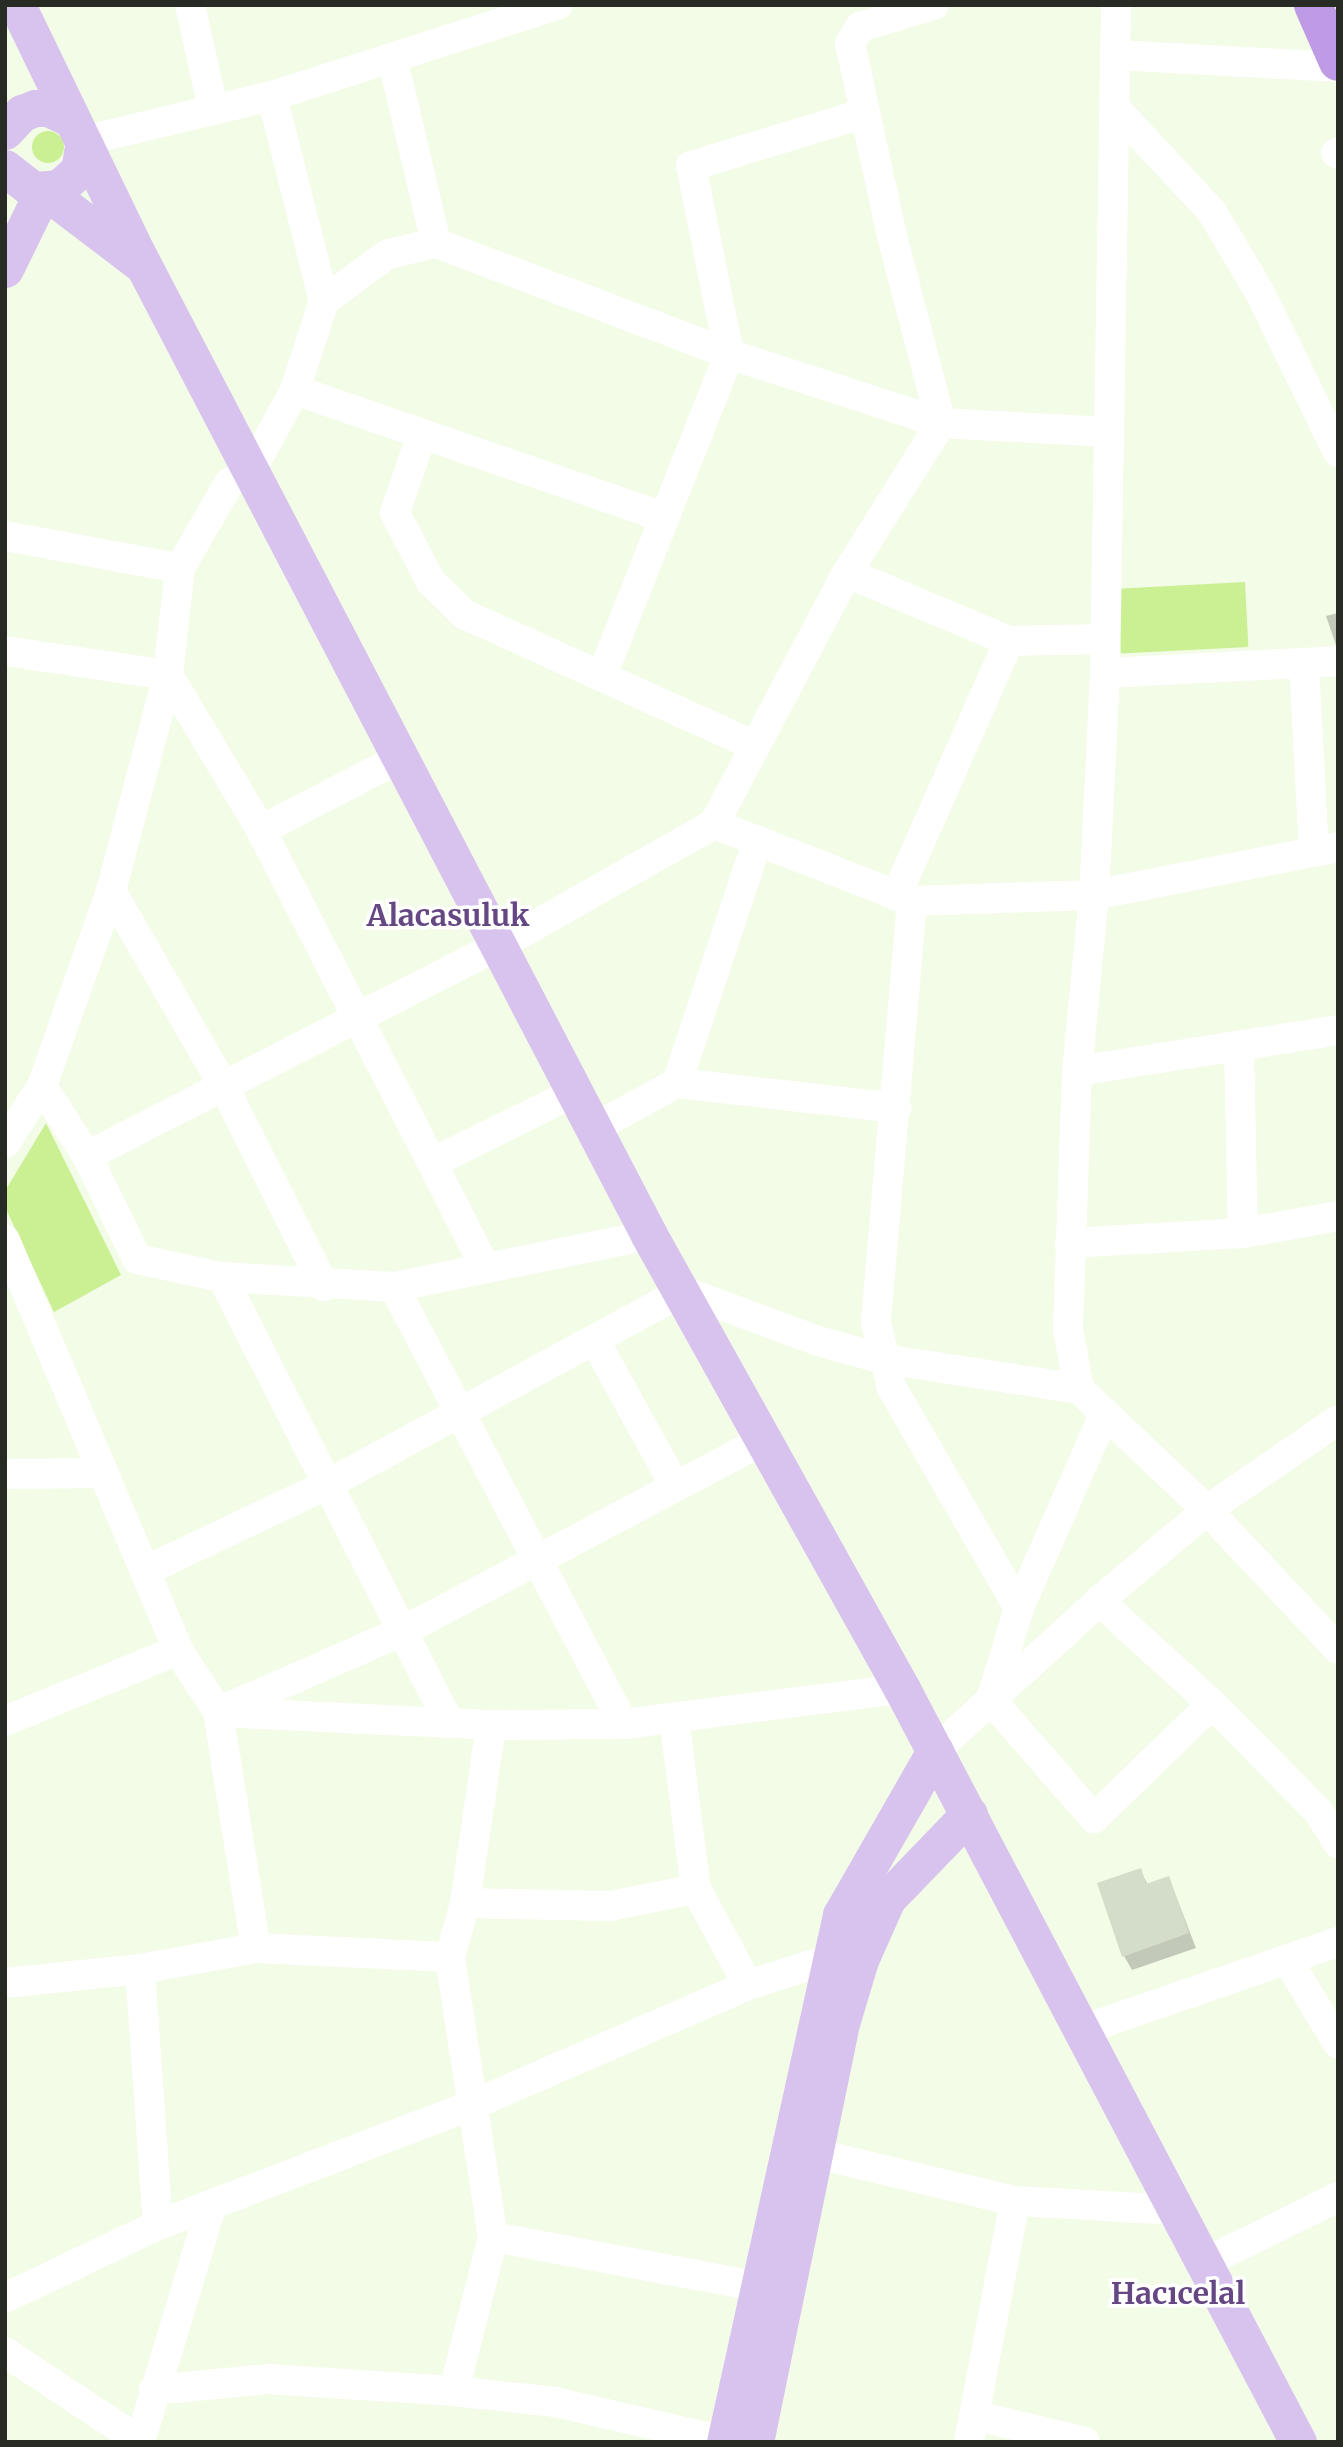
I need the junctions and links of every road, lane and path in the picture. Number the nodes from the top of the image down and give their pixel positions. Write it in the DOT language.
graph roads {
  1 [pos="190,5"];
  2 [pos="558,5"];
  3 [pos="934,5"];
  4 [pos="1116,5"];
  5 [pos="1312,5"];
  6 [pos="23,8"];
  7 [pos="1116,55"];
  8 [pos="393,61"];
  9 [pos="1338,64"];
  10 [pos="272,96"];
  11 [pos="213,109"];
  12 [pos="1116,109"];
  13 [pos="865,113"];
  14 [pos="7,120"];
  15 [pos="80,134"];
  16 [pos="5,168"];
  17 [pos="44,191"];
  18 [pos="436,243"];
  19 [pos="144,266"];
  20 [pos="5,269"];
  21 [pos="324,301"];
  22 [pos="729,354"];
  23 [pos="295,390"];
  24 [pos="941,423"];
  25 [pos="1109,432"];
  26 [pos="422,434"];
  27 [pos="1338,452"];
  28 [pos="252,469"];
  29 [pos="664,517"];
  30 [pos="5,536"];
  31 [pos="180,568"];
  32 [pos="847,573"];
  33 [pos="1105,639"];
  34 [pos="1009,641"];
  35 [pos="5,651"];
  36 [pos="1338,661"];
  37 [pos="1304,663"];
  38 [pos="603,673"];
  39 [pos="1105,673"];
  40 [pos="168,675"];
  41 [pos="755,746"];
  42 [pos="402,757"];
  43 [pos="714,824"];
  44 [pos="261,830"];
  45 [pos="758,840"];
  46 [pos="1326,849"];
  47 [pos="111,891"];
  48 [pos="1094,895"];
  49 [pos="904,899"];
  50 [pos="500,945"];
  51 [pos="360,1018"];
  52 [pos="1338,1030"];
  53 [pos="1239,1047"];
  54 [pos="1077,1071"];
  55 [pos="677,1083"];
  56 [pos="42,1086"];
  57 [pos="224,1087"];
  58 [pos="575,1092"];
  59 [pos="897,1108"];
  60 [pos="594,1128"];
  61 [pos="5,1143"];
  62 [pos="87,1156"];
  63 [pos="432,1163"];
  64 [pos="1338,1216"];
  65 [pos="1243,1233"];
  66 [pos="649,1235"];
  67 [pos="5,1240"];
  68 [pos="1070,1243"];
  69 [pos="485,1267"];
  70 [pos="222,1277"];
  71 [pos="324,1286"];
  72 [pos="394,1287"];
  73 [pos="683,1291"];
  74 [pos="595,1341"];
  75 [pos="884,1359"];
  76 [pos="1079,1390"];
  77 [pos="460,1411"];
  78 [pos="1104,1415"];
  79 [pos="1338,1420"];
  80 [pos="764,1440"];
  81 [pos="103,1473"];
  82 [pos="5,1474"];
  83 [pos="330,1483"];
  84 [pos="674,1484"];
  85 [pos="1207,1510"];
  86 [pos="537,1558"];
  87 [pos="147,1570"];
  88 [pos="1099,1601"];
  89 [pos="1019,1608"];
  90 [pos="1325,1616"];
  91 [pos="405,1630"];
  92 [pos="1338,1649"];
  93 [pos="178,1650"];
  94 [pos="902,1689"];
  95 [pos="992,1700"];
  96 [pos="1212,1704"];
  97 [pos="218,1712"];
  98 [pos="674,1718"];
  99 [pos="448,1720"];
  100 [pos="5,1721"];
  101 [pos="623,1724"];
  102 [pos="491,1725"];
  103 [pos="935,1751"];
  104 [pos="969,1814"];
  105 [pos="1338,1843"];
  106 [pos="696,1889"];
  107 [pos="466,1903"];
  108 [pos="1338,1942"];
  109 [pos="256,1948"];
  110 [pos="450,1957"];
  111 [pos="845,1959"];
  112 [pos="1287,1959"];
  113 [pos="140,1969"];
  114 [pos="5,1983"];
  115 [pos="748,1985"];
  116 [pos="1082,2030"];
  117 [pos="1338,2045"];
  118 [pos="470,2106"];
  119 [pos="817,2154"];
  120 [pos="1338,2197"];
  121 [pos="1015,2201"];
  122 [pos="211,2207"];
  123 [pos="1176,2210"];
  124 [pos="158,2225"];
  125 [pos="493,2237"];
  126 [pos="1204,2263"];
  127 [pos="759,2287"];
  128 [pos="5,2298"];
  129 [pos="5,2352"];
  130 [pos="155,2390"];
  131 [pos="454,2392"];
  132 [pos="973,2429"];
  133 [pos="141,2442"];
  134 [pos="726,2442"];
  135 [pos="755,2442"];
  136 [pos="1085,2442"];
  137 [pos="1298,2442"];
  1 -- 11 [label="street"];
  2 -- 8 [label="street"];
  3 -- 13 [label="street"];
  4 -- 7 [label="street"];
  5 -- 9 [label="highway"];
  6 -- 15 [label="main road"];
  7 -- 9 [label="street"];
  7 -- 12 [label="street"];
  8 -- 10 [label="street"];
  8 -- 18 [label="street"];
  10 -- 11 [label="street"];
  10 -- 21 [label="street"];
  11 -- 15 [label="street"];
  12 -- 25 [label="street"];
  12 -- 27 [label="street"];
  13 -- 22 [label="street"];
  13 -- 24 [label="street"];
  14 -- 15 [label="main road"];
  15 -- 17 [label="main road"];
  15 -- 19 [label="main road"];
  16 -- 17 [label="main road"];
  17 -- 19 [label="main road"];
  17 -- 20 [label="main road"];
  18 -- 21 [label="street"];
  18 -- 22 [label="street"];
  19 -- 28 [label="main road"];
  21 -- 23 [label="street"];
  22 -- 24 [label="street"];
  22 -- 29 [label="street"];
  23 -- 26 [label="street"];
  23 -- 28 [label="street"];
  24 -- 25 [label="street"];
  24 -- 32 [label="street"];
  25 -- 33 [label="street"];
  26 -- 29 [label="street"];
  26 -- 38 [label="street"];
  28 -- 31 [label="street"];
  28 -- 42 [label="main road"];
  29 -- 38 [label="street"];
  30 -- 31 [label="street"];
  31 -- 40 [label="street"];
  32 -- 34 [label="street"];
  32 -- 41 [label="street"];
  33 -- 34 [label="street"];
  33 -- 39 [label="street"];
  34 -- 49 [label="street"];
  35 -- 40 [label="street"];
  36 -- 37 [label="street"];
  37 -- 39 [label="street"];
  37 -- 46 [label="street"];
  38 -- 41 [label="street"];
  39 -- 48 [label="street"];
  40 -- 44 [label="street"];
  40 -- 47 [label="street"];
  41 -- 43 [label="street"];
  42 -- 44 [label="street"];
  42 -- 50 [label="main road"];
  43 -- 45 [label="street"];
  43 -- 50 [label="street"];
  44 -- 51 [label="street"];
  45 -- 49 [label="street"];
  45 -- 55 [label="street"];
  46 -- 48 [label="street"];
  47 -- 56 [label="street"];
  47 -- 57 [label="street"];
  48 -- 49 [label="street"];
  48 -- 54 [label="street"];
  49 -- 59 [label="street"];
  50 -- 51 [label="street"];
  50 -- 58 [label="main road"];
  51 -- 57 [label="street"];
  51 -- 63 [label="street"];
  52 -- 53 [label="street"];
  53 -- 54 [label="street"];
  53 -- 65 [label="street"];
  54 -- 68 [label="street"];
  55 -- 59 [label="street"];
  55 -- 60 [label="street"];
  56 -- 61 [label="street"];
  56 -- 62 [label="street"];
  57 -- 62 [label="street"];
  57 -- 71 [label="street"];
  58 -- 60 [label="main road"];
  58 -- 63 [label="street"];
  59 -- 75 [label="street"];
  60 -- 66 [label="main road"];
  62 -- 70 [label="street"];
  63 -- 69 [label="street"];
  64 -- 65 [label="street"];
  65 -- 68 [label="street"];
  66 -- 69 [label="street"];
  66 -- 73 [label="main road"];
  67 -- 81 [label="street"];
  68 -- 76 [label="street"];
  69 -- 72 [label="street"];
  70 -- 71 [label="street"];
  70 -- 83 [label="street"];
  71 -- 72 [label="street"];
  72 -- 77 [label="street"];
  73 -- 74 [label="street"];
  73 -- 75 [label="street"];
  73 -- 80 [label="main road"];
  74 -- 77 [label="street"];
  74 -- 84 [label="street"];
  75 -- 76 [label="street"];
  75 -- 89 [label="street"];
  76 -- 78 [label="street"];
  77 -- 83 [label="street"];
  77 -- 86 [label="street"];
  78 -- 85 [label="street"];
  78 -- 89 [label="street"];
  79 -- 85 [label="street"];
  80 -- 84 [label="street"];
  80 -- 94 [label="main road"];
  81 -- 82 [label="street"];
  81 -- 87 [label="street"];
  83 -- 87 [label="street"];
  83 -- 91 [label="street"];
  84 -- 86 [label="street"];
  85 -- 88 [label="street"];
  85 -- 90 [label="street"];
  86 -- 91 [label="street"];
  86 -- 101 [label="street"];
  87 -- 93 [label="street"];
  88 -- 95 [label="street"];
  88 -- 96 [label="street"];
  89 -- 95 [label="street"];
  90 -- 92 [label="street"];
  91 -- 97 [label="street"];
  91 -- 99 [label="street"];
  93 -- 97 [label="street"];
  93 -- 100 [label="street"];
  94 -- 98 [label="street"];
  94 -- 103 [label="main road"];
  95 -- 96 [label="street"];
  95 -- 103 [label="street"];
  96 -- 105 [label="street"];
  97 -- 99 [label="street"];
  97 -- 109 [label="street"];
  98 -- 101 [label="street"];
  98 -- 106 [label="street"];
  99 -- 102 [label="street"];
  101 -- 102 [label="street"];
  102 -- 107 [label="street"];
  103 -- 104 [label="main road"];
  103 -- 111 [label="main road"];
  104 -- 111 [label="main road"];
  104 -- 116 [label="main road"];
  106 -- 107 [label="street"];
  106 -- 115 [label="street"];
  107 -- 110 [label="street"];
  108 -- 112 [label="street"];
  109 -- 110 [label="street"];
  109 -- 113 [label="street"];
  110 -- 118 [label="street"];
  111 -- 115 [label="street"];
  111 -- 119 [label="main road"];
  111 -- 127 [label="main road"];
  112 -- 116 [label="street"];
  112 -- 117 [label="street"];
  113 -- 114 [label="street"];
  113 -- 124 [label="street"];
  115 -- 118 [label="street"];
  116 -- 123 [label="main road"];
  118 -- 122 [label="street"];
  118 -- 125 [label="street"];
  119 -- 121 [label="street"];
  119 -- 135 [label="main road"];
  120 -- 126 [label="street"];
  121 -- 123 [label="street"];
  121 -- 132 [label="street"];
  122 -- 124 [label="street"];
  122 -- 130 [label="street"];
  123 -- 126 [label="main road"];
  124 -- 128 [label="street"];
  125 -- 127 [label="street"];
  125 -- 131 [label="street"];
  126 -- 137 [label="main road"];
  127 -- 134 [label="main road"];
  129 -- 133 [label="street"];
  130 -- 131 [label="street"];
  130 -- 133 [label="street"];
  131 -- 134 [label="street"];
  132 -- 136 [label="street"];
}
